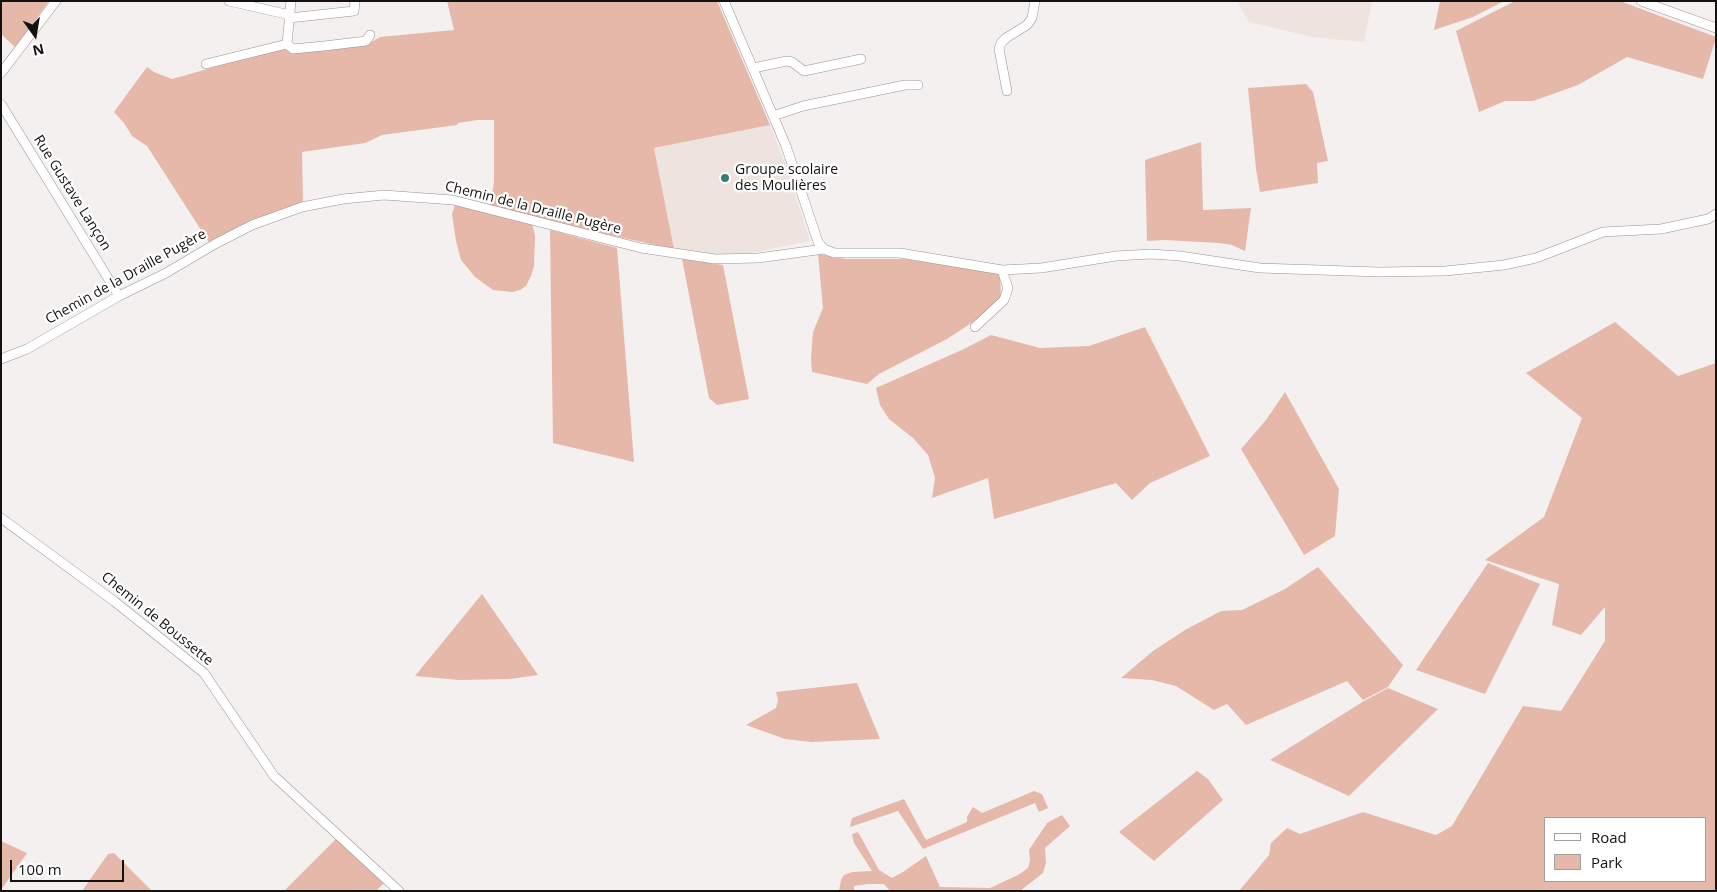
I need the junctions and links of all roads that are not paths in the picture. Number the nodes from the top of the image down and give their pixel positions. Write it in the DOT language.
graph roads {
  1 [pos="56,1"];
  2 [pos="229,1"];
  3 [pos="291,1"];
  4 [pos="355,1"];
  5 [pos="724,1"];
  6 [pos="1035,1"];
  7 [pos="1641,1"];
  8 [pos="289,16"];
  9 [pos="1716,28"];
  10 [pos="370,35"];
  11 [pos="287,44"];
  12 [pos="861,59"];
  13 [pos="206,64"];
  14 [pos="753,68"];
  15 [pos="1,74"];
  16 [pos="918,85"];
  17 [pos="1007,91"];
  18 [pos="1,104"];
  19 [pos="773,116"];
  20 [pos="1713,218"];
  21 [pos="824,249"];
  22 [pos="1002,270"];
  23 [pos="119,296"];
  24 [pos="975,327"];
  25 [pos="1,359"];
  26 [pos="1,518"];
  27 [pos="399,891"];
  1 -- 15 [label="street"];
  2 -- 8 [label="street"];
  3 -- 8 [label="street"];
  4 -- 8 [label="street"];
  5 -- 14 [label="street"];
  6 -- 17 [label="street"];
  7 -- 9 [label="street"];
  8 -- 11 [label="street"];
  10 -- 11 [label="street"];
  11 -- 13 [label="street"];
  12 -- 14 [label="street"];
  14 -- 19 [label="street"];
  16 -- 19 [label="street"];
  18 -- 23 [label="street, Rue Gustave Lançon"];
  19 -- 21 [label="street"];
  20 -- 22 [label="street, Chemin de la Draille Pugère"];
  21 -- 22 [label="street, Chemin de la Draille Pugère"];
  21 -- 23 [label="street, Chemin de la Draille Pugère"];
  22 -- 24 [label="street"];
  23 -- 25 [label="street, Chemin de la Draille Pugère"];
  26 -- 27 [label="street, Chemin de Boussette"];
}
